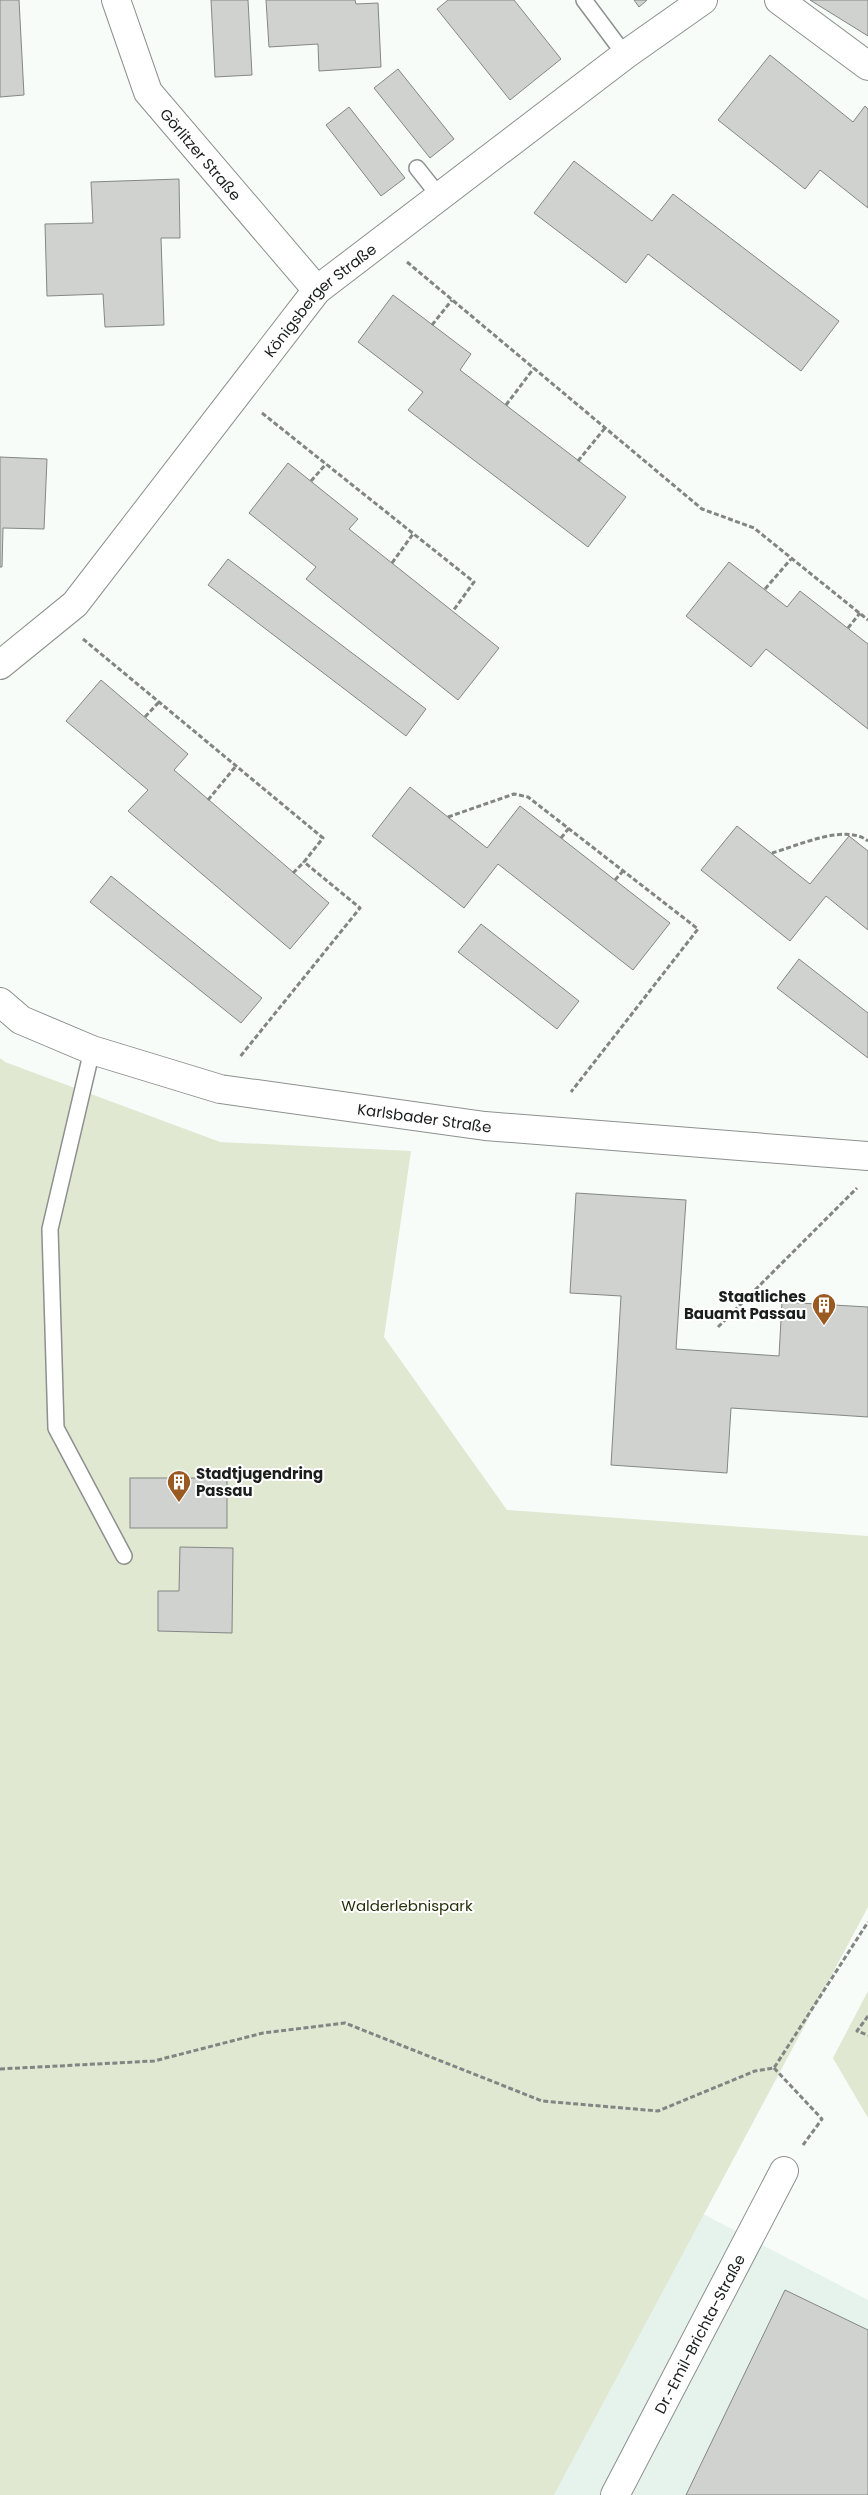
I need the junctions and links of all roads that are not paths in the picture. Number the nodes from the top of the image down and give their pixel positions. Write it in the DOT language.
graph roads {
  1 [pos="116,0"];
  2 [pos="584,0"];
  3 [pos="703,0"];
  4 [pos="779,0"];
  5 [pos="626,55"];
  6 [pos="868,66"];
  7 [pos="417,168"];
  8 [pos="440,197"];
  9 [pos="318,290"];
  10 [pos="0,665"];
  11 [pos="0,1002"];
  12 [pos="92,1050"];
  13 [pos="868,1156"];
  14 [pos="124,1556"];
  15 [pos="784,2171"];
  16 [pos="615,2495"];
  1 -- 9 [label="street, Görlitzer Straße"];
  2 -- 5 [label="lane"];
  3 -- 5 [label="street, Königsberger Straße"];
  4 -- 6 [label="street"];
  5 -- 8 [label="street, Königsberger Straße"];
  7 -- 8 [label="lane"];
  8 -- 9 [label="street, Königsberger Straße"];
  9 -- 10 [label="street, Königsberger Straße"];
  11 -- 12 [label="street, Karlsbader Straße"];
  12 -- 13 [label="street, Karlsbader Straße"];
  12 -- 14 [label="lane"];
  15 -- 16 [label="street, Dr.-Emil-Brichta-Straße"];
}
